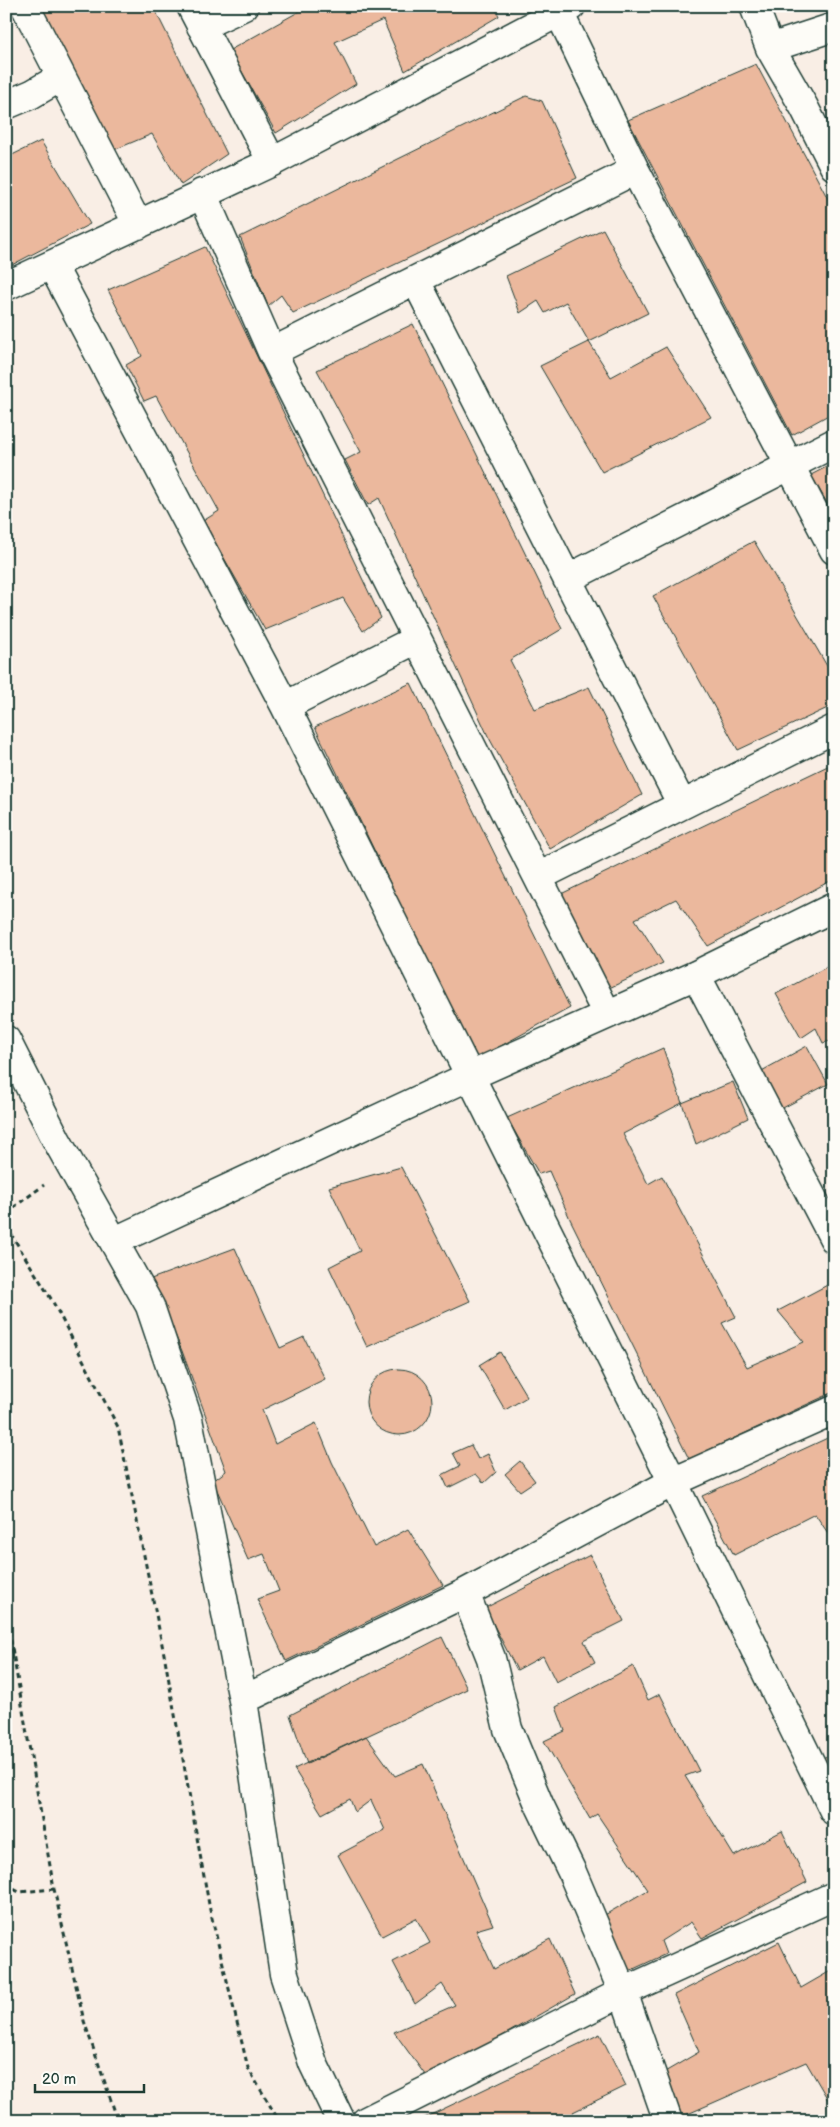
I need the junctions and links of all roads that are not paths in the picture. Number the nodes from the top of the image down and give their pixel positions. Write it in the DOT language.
graph roads {
  1 [pos="25,6"];
  2 [pos="244,6"];
  3 [pos="754,6"];
  4 [pos="562,8"];
  5 [pos="196,16"];
  6 [pos="834,27"];
  7 [pos="770,48"];
  8 [pos="61,77"];
  9 [pos="6,105"];
  10 [pos="272,162"];
  11 [pos="834,166"];
  12 [pos="636,170"];
  13 [pos="202,194"];
  14 [pos="138,225"];
  15 [pos="52,265"];
  16 [pos="416,281"];
  17 [pos="6,286"];
  18 [pos="272,352"];
  19 [pos="834,443"];
  20 [pos="789,464"];
  21 [pos="834,550"];
  22 [pos="567,579"];
  23 [pos="417,639"];
  24 [pos="285,706"];
  25 [pos="834,729"];
  26 [pos="682,805"];
  27 [pos="538,877"];
  28 [pos="834,907"];
  29 [pos="696,975"];
  30 [pos="607,1014"];
  31 [pos="6,1040"];
  32 [pos="470,1076"];
  33 [pos="834,1239"];
  34 [pos="115,1241"];
  35 [pos="834,1410"];
  36 [pos="673,1482"];
  37 [pos="465,1593"];
  38 [pos="243,1700"];
  39 [pos="834,1810"];
  40 [pos="834,1896"];
  41 [pos="623,1992"];
  42 [pos="342,2121"];
  43 [pos="366,2121"];
  44 [pos="668,2121"];
  1 -- 8 [label="street"];
  2 -- 5 [label="street"];
  3 -- 7 [label="street"];
  4 -- 10 [label="street"];
  4 -- 12 [label="street"];
  5 -- 10 [label="street"];
  6 -- 7 [label="street"];
  7 -- 11 [label="street"];
  8 -- 9 [label="street"];
  8 -- 14 [label="street"];
  10 -- 13 [label="street"];
  12 -- 16 [label="street"];
  12 -- 20 [label="street"];
  13 -- 14 [label="street"];
  13 -- 18 [label="street"];
  14 -- 15 [label="street"];
  15 -- 17 [label="street"];
  15 -- 24 [label="street"];
  16 -- 18 [label="street"];
  16 -- 22 [label="street"];
  18 -- 23 [label="street"];
  19 -- 20 [label="street"];
  20 -- 21 [label="street"];
  20 -- 22 [label="street"];
  22 -- 26 [label="street"];
  23 -- 24 [label="street"];
  23 -- 27 [label="street"];
  24 -- 32 [label="street"];
  25 -- 26 [label="street"];
  26 -- 27 [label="street"];
  27 -- 30 [label="street"];
  28 -- 29 [label="street"];
  29 -- 30 [label="street"];
  29 -- 33 [label="street"];
  30 -- 32 [label="street"];
  31 -- 34 [label="street"];
  32 -- 34 [label="street"];
  32 -- 36 [label="street"];
  34 -- 38 [label="street"];
  35 -- 36 [label="street"];
  36 -- 37 [label="street"];
  36 -- 39 [label="street"];
  37 -- 38 [label="street"];
  37 -- 41 [label="street"];
  38 -- 42 [label="street"];
  40 -- 41 [label="street"];
  41 -- 43 [label="street"];
  41 -- 44 [label="street"];
}
